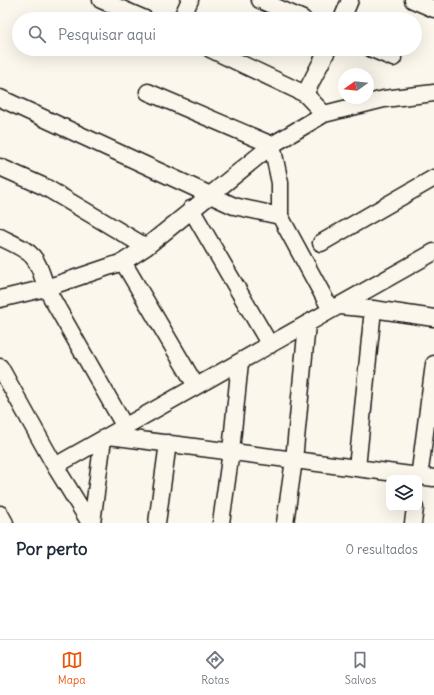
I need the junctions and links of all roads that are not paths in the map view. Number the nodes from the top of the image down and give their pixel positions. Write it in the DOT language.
graph roads {
  1 [pos="101,0"];
  2 [pos="190,0"];
  3 [pos="260,0"];
  4 [pos="350,0"];
  5 [pos="413,0"];
  6 [pos="434,9"];
  7 [pos="129,12"];
  8 [pos="185,12"];
  9 [pos="287,12"];
  10 [pos="345,12"];
  11 [pos="225,56"];
  12 [pos="324,56"];
  13 [pos="388,56"];
  14 [pos="393,58"];
  15 [pos="148,92"];
  16 [pos="434,93"];
  17 [pos="305,94"];
  18 [pos="0,98"];
  19 [pos="324,114"];
  20 [pos="272,145"];
  21 [pos="0,166"];
  22 [pos="434,178"];
  23 [pos="210,194"];
  24 [pos="191,209"];
  25 [pos="280,216"];
  26 [pos="0,237"];
  27 [pos="321,243"];
  28 [pos="146,247"];
  29 [pos="434,252"];
  30 [pos="123,262"];
  31 [pos="46,288"];
  32 [pos="3,300"];
  33 [pos="335,308"];
  34 [pos="373,309"];
  35 [pos="434,318"];
  36 [pos="307,324"];
  37 [pos="270,345"];
  38 [pos="240,362"];
  39 [pos="434,364"];
  40 [pos="0,367"];
  41 [pos="196,386"];
  42 [pos="125,427"];
  43 [pos="106,437"];
  44 [pos="168,443"];
  45 [pos="232,451"];
  46 [pos="294,460"];
  47 [pos="55,466"];
  48 [pos="357,468"];
  49 [pos="424,477"];
  50 [pos="415,511"];
  51 [pos="0,514"];
  52 [pos="5,523"];
  53 [pos="91,523"];
  54 [pos="157,523"];
  55 [pos="221,523"];
  56 [pos="285,523"];
  57 [pos="413,523"];
  1 -- 7 [label="street"];
  2 -- 8 [label="street"];
  3 -- 9 [label="street"];
  4 -- 10 [label="street"];
  5 -- 6 [label="street"];
  11 -- 17 [label="street"];
  12 -- 17 [label="street"];
  13 -- 14 [label="street"];
  15 -- 20 [label="street"];
  16 -- 19 [label="street"];
  17 -- 19 [label="street"];
  18 -- 23 [label="street"];
  19 -- 20 [label="street"];
  20 -- 23 [label="street"];
  20 -- 25 [label="street"];
  21 -- 28 [label="street"];
  22 -- 27 [label="street"];
  23 -- 24 [label="street"];
  23 -- 25 [label="street"];
  24 -- 28 [label="street"];
  24 -- 37 [label="street"];
  25 -- 33 [label="street"];
  26 -- 31 [label="street"];
  28 -- 30 [label="street"];
  29 -- 33 [label="street"];
  30 -- 31 [label="street"];
  30 -- 41 [label="street"];
  31 -- 32 [label="street"];
  31 -- 42 [label="street"];
  33 -- 34 [label="street"];
  33 -- 36 [label="street"];
  34 -- 35 [label="street"];
  34 -- 48 [label="street"];
  36 -- 37 [label="street"];
  36 -- 46 [label="street"];
  37 -- 38 [label="street"];
  38 -- 41 [label="street"];
  38 -- 45 [label="street"];
  39 -- 49 [label="street"];
  40 -- 47 [label="street"];
  41 -- 42 [label="street"];
  42 -- 43 [label="street"];
  43 -- 44 [label="street"];
  43 -- 47 [label="street"];
  43 -- 53 [label="street"];
  44 -- 45 [label="street"];
  44 -- 54 [label="street"];
  45 -- 46 [label="street"];
  45 -- 55 [label="street"];
  46 -- 48 [label="street"];
  46 -- 56 [label="street"];
  47 -- 53 [label="street"];
  48 -- 49 [label="street"];
  50 -- 57 [label="street"];
  51 -- 52 [label="street"];
}
